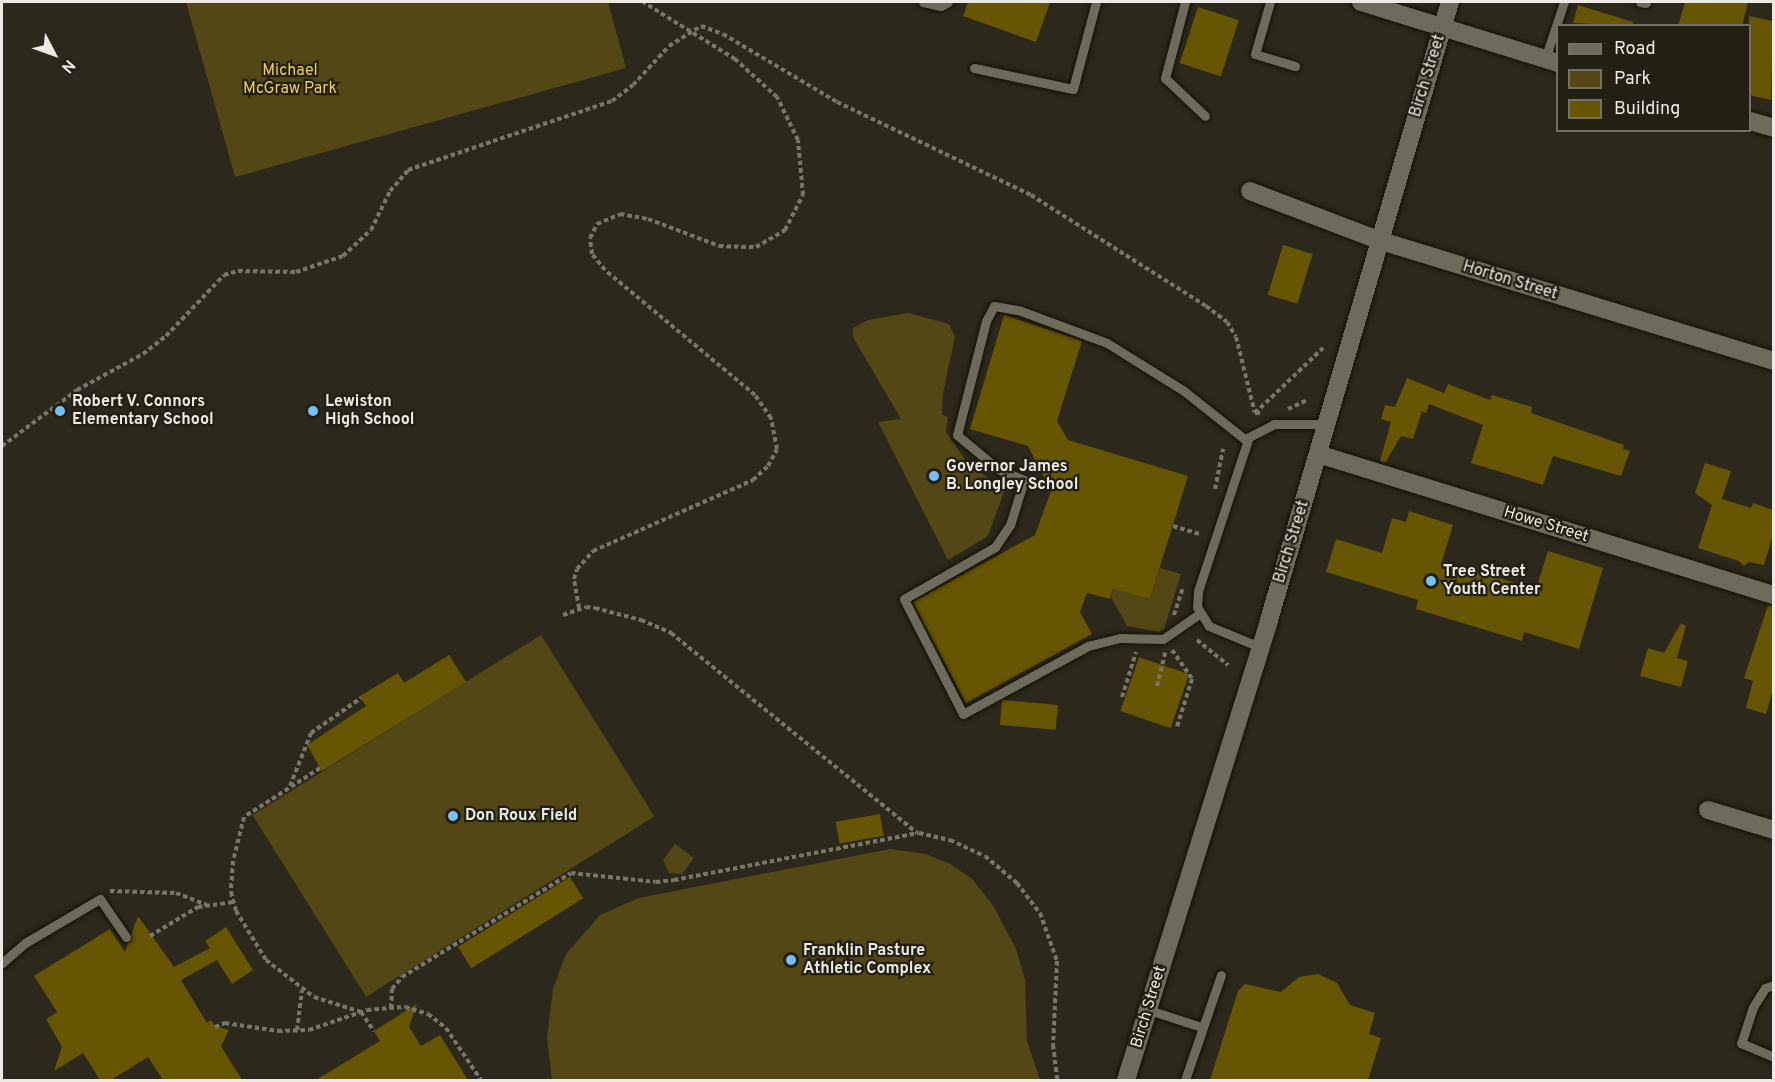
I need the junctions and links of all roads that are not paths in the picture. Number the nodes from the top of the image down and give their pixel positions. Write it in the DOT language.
graph roads {
  1 [pos="923,2"];
  2 [pos="948,2"];
  3 [pos="1096,2"];
  4 [pos="1185,2"];
  5 [pos="1270,2"];
  6 [pos="1361,2"];
  7 [pos="1450,2"];
  8 [pos="1564,2"];
  9 [pos="1559,24"];
  10 [pos="1442,27"];
  11 [pos="1556,38"];
  12 [pos="1551,61"];
  13 [pos="1295,66"];
  14 [pos="974,68"];
  15 [pos="1205,116"];
  16 [pos="1751,122"];
  17 [pos="1773,128"];
  18 [pos="1250,191"];
  19 [pos="1378,240"];
  20 [pos="1773,361"];
  21 [pos="1326,424"];
  22 [pos="1247,441"];
  23 [pos="1318,454"];
  24 [pos="1773,595"];
  25 [pos="1199,614"];
  26 [pos="1260,647"];
  27 [pos="1708,810"];
  28 [pos="1773,830"];
  29 [pos="126,937"];
  30 [pos="2,963"];
  31 [pos="1221,975"];
  32 [pos="1773,985"];
  33 [pos="1149,1010"];
  34 [pos="1201,1027"];
  35 [pos="1773,1057"];
  36 [pos="1126,1080"];
  37 [pos="1185,1080"];
  1 -- 2 [label="lane"];
  3 -- 14 [label="lane"];
  4 -- 15 [label="lane"];
  5 -- 13 [label="lane"];
  6 -- 10 [label="street"];
  7 -- 10 [label="street, Birch Street"];
  8 -- 9 [label="lane"];
  10 -- 12 [label="street"];
  10 -- 19 [label="street, Birch Street"];
  11 -- 12 [label="lane"];
  16 -- 17 [label="street"];
  18 -- 19 [label="street, Horton Street"];
  19 -- 20 [label="street, Horton Street"];
  19 -- 21 [label="street, Birch Street"];
  21 -- 22 [label="lane"];
  21 -- 23 [label="street, Birch Street"];
  22 -- 25 [label="lane"];
  22 -- 25 [label="lane"];
  23 -- 24 [label="street, Howe Street"];
  23 -- 26 [label="street, Birch Street"];
  25 -- 26 [label="lane"];
  26 -- 33 [label="street, Birch Street"];
  27 -- 28 [label="street"];
  29 -- 30 [label="lane"];
  31 -- 34 [label="lane"];
  32 -- 35 [label="lane"];
  33 -- 34 [label="lane"];
  33 -- 36 [label="street, Birch Street"];
  34 -- 37 [label="lane"];
}
